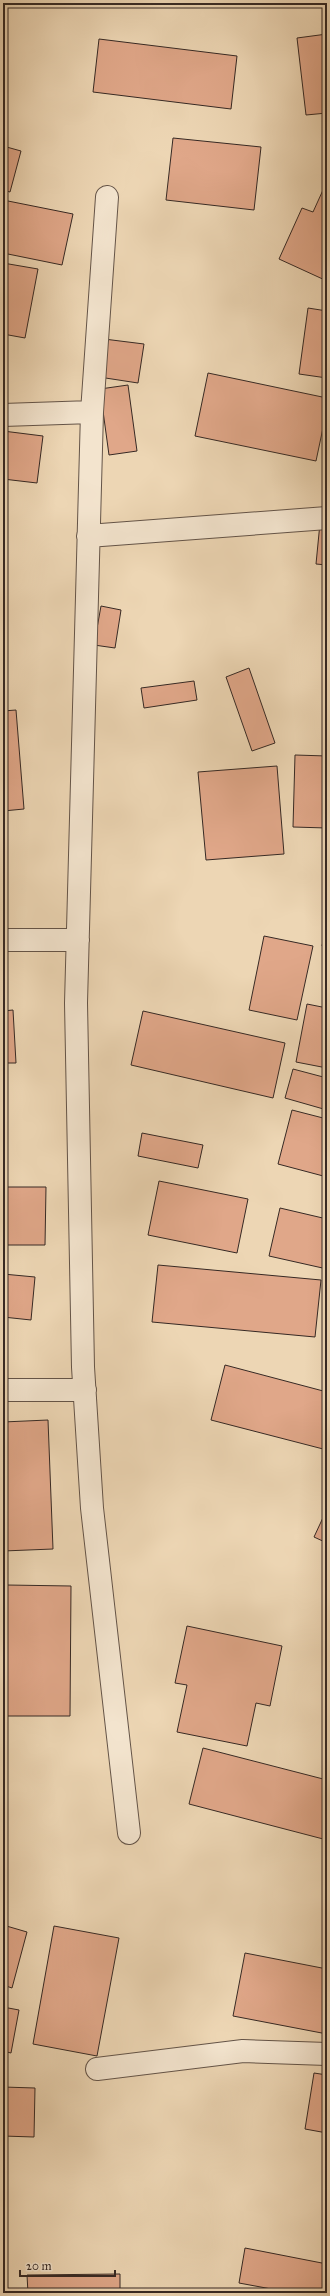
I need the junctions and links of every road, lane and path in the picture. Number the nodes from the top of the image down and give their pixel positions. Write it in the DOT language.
graph roads {
  1 [pos="107,197"];
  2 [pos="92,412"];
  3 [pos="3,415"];
  4 [pos="327,518"];
  5 [pos="88,536"];
  6 [pos="3,940"];
  7 [pos="78,940"];
  8 [pos="3,1390"];
  9 [pos="85,1390"];
  10 [pos="129,1833"];
  11 [pos="327,2054"];
  12 [pos="97,2069"];
  1 -- 2 [label="street"];
  2 -- 3 [label="street"];
  2 -- 5 [label="street"];
  4 -- 5 [label="street"];
  5 -- 7 [label="street"];
  6 -- 7 [label="street"];
  7 -- 9 [label="street"];
  8 -- 9 [label="street"];
  9 -- 10 [label="street"];
  11 -- 12 [label="street"];
}
